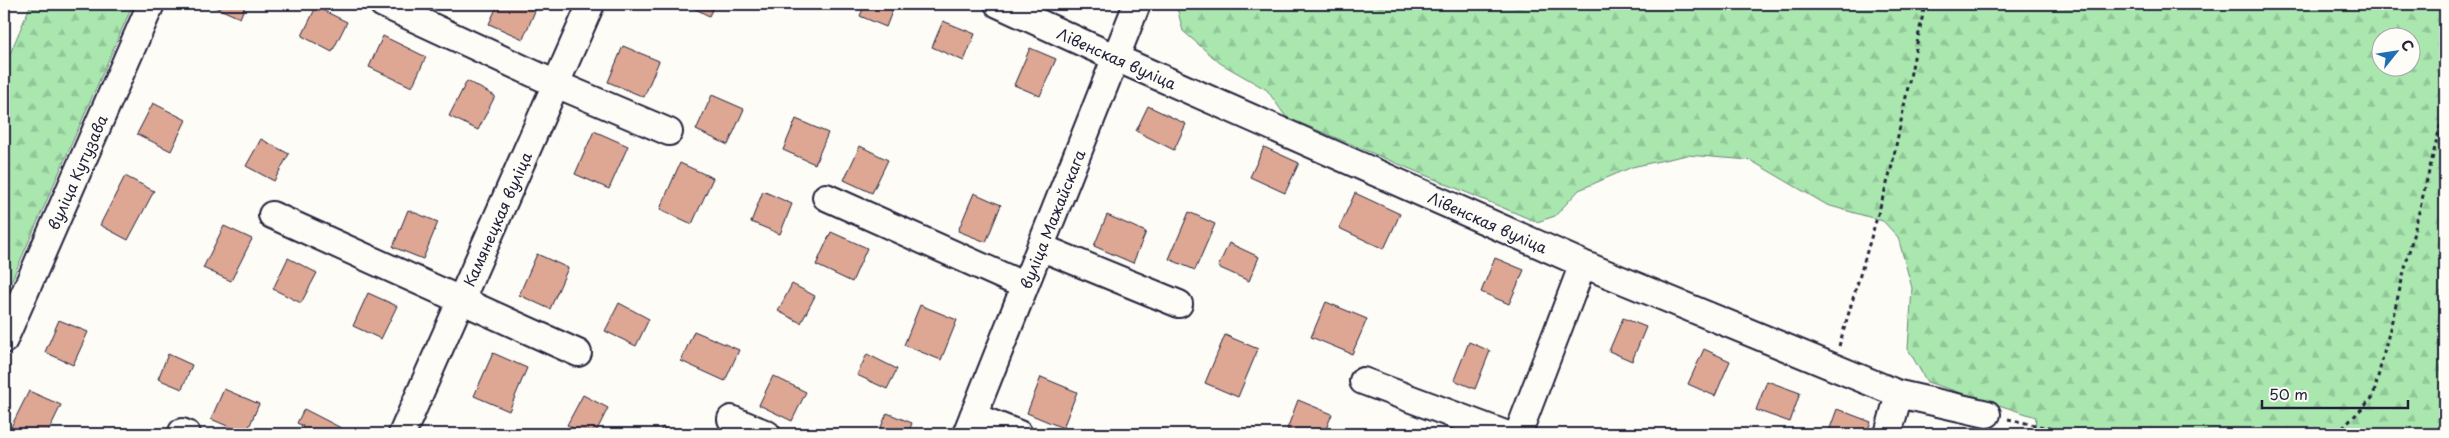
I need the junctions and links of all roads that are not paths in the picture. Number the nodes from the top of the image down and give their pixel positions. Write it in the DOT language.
graph roads {
  1 [pos="151,4"];
  2 [pos="383,4"];
  3 [pos="591,4"];
  4 [pos="998,4"];
  5 [pos="1138,4"];
  6 [pos="1116,58"];
  7 [pos="556,84"];
  8 [pos="669,132"];
  9 [pos="826,197"];
  10 [pos="272,215"];
  11 [pos="1040,247"];
  12 [pos="1583,264"];
  13 [pos="1025,286"];
  14 [pos="461,300"];
  15 [pos="1179,304"];
  16 [pos="4,340"];
  17 [pos="578,353"];
  18 [pos="1363,381"];
  19 [pos="1899,394"];
  20 [pos="1987,414"];
  21 [pos="731,419"];
  22 [pos="969,425"];
  23 [pos="402,434"];
  24 [pos="767,434"];
  25 [pos="1019,434"];
  26 [pos="1505,434"];
  27 [pos="1518,434"];
  28 [pos="1888,434"];
  1 -- 16 [label="street, вуліца Кутузава"];
  2 -- 7 [label="street"];
  3 -- 7 [label="street, Камянецкая вуліца"];
  4 -- 6 [label="street, Лівенская вуліца"];
  5 -- 6 [label="street, вуліца Мажайскага"];
  6 -- 11 [label="street, вуліца Мажайскага"];
  6 -- 12 [label="street, Лівенская вуліца"];
  7 -- 8 [label="street"];
  7 -- 14 [label="street, Камянецкая вуліца"];
  9 -- 13 [label="street"];
  10 -- 14 [label="street"];
  11 -- 13 [label="street, вуліца Мажайскага"];
  11 -- 15 [label="street"];
  12 -- 19 [label="street, Лівенская вуліца"];
  12 -- 27 [label="street"];
  13 -- 22 [label="street, вуліца Мажайскага"];
  14 -- 17 [label="street"];
  14 -- 23 [label="street, Камянецкая вуліца"];
  18 -- 26 [label="street"];
  19 -- 20 [label="street, Лівенская вуліца"];
  19 -- 28 [label="street"];
  21 -- 24 [label="street"];
  22 -- 25 [label="street"];
}
